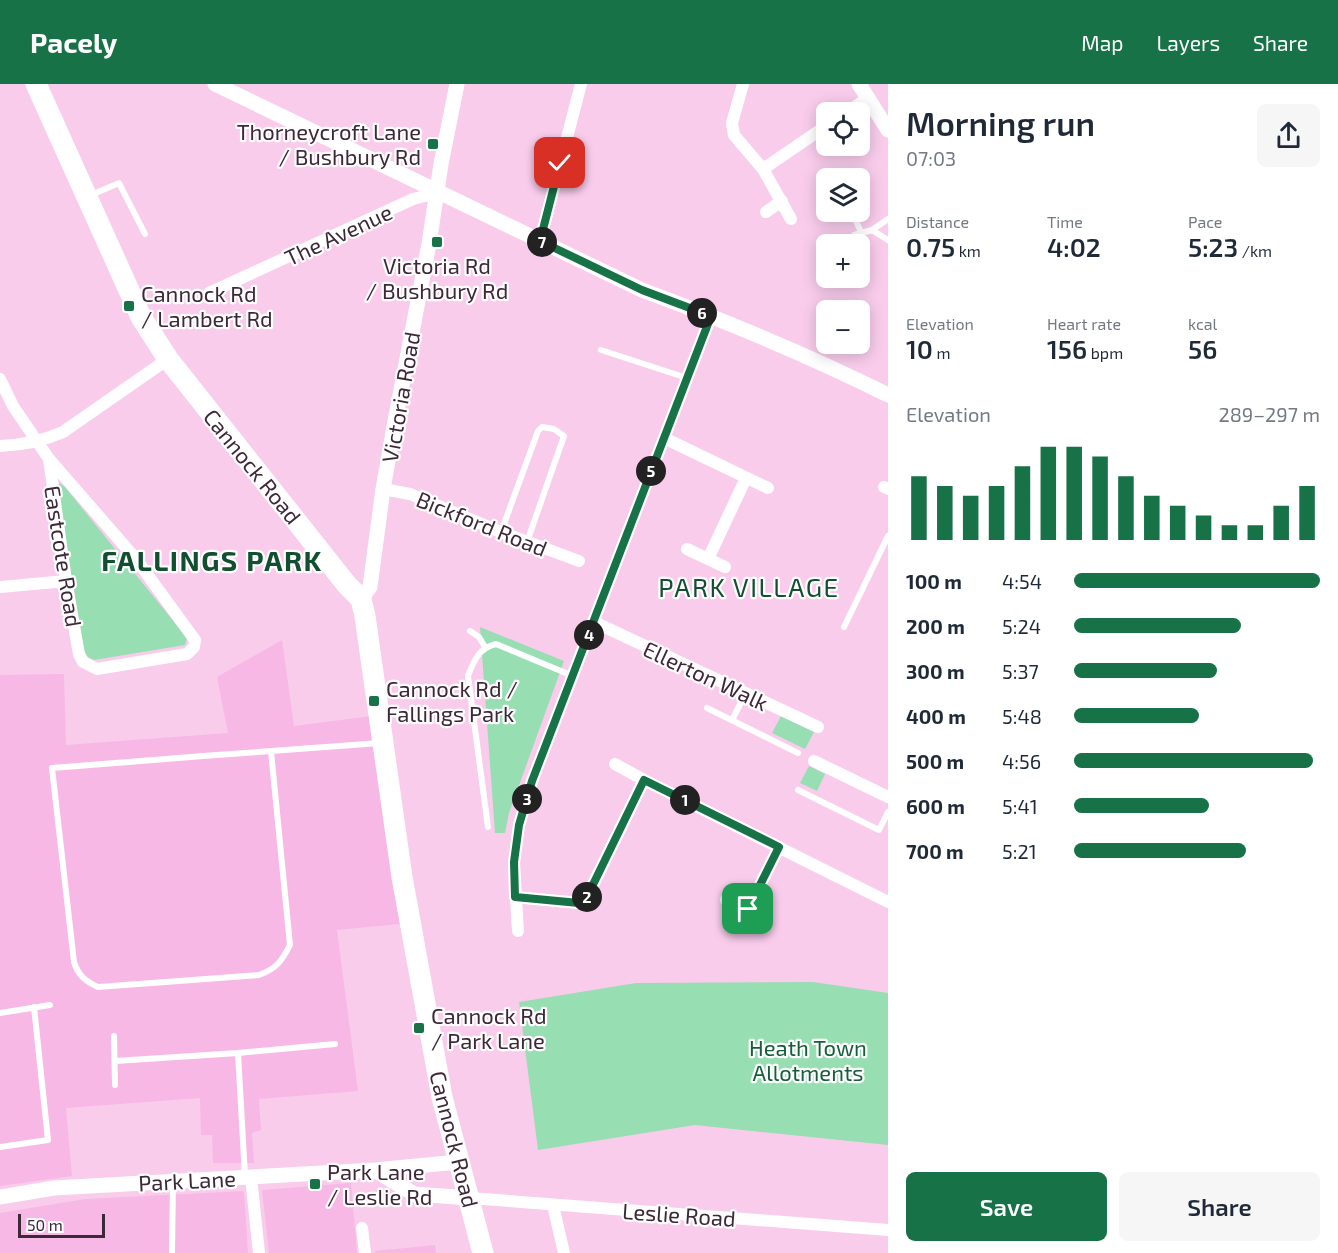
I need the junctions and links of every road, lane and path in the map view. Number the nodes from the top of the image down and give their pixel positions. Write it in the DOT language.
graph roads {
  1 [pos="36,84"];
  2 [pos="215,84"];
  3 [pos="457,84"];
  4 [pos="581,84"];
  5 [pos="743,84"];
  6 [pos="859,84"];
  7 [pos="238,89"];
  8 [pos="868,98"];
  9 [pos="862,102"];
  10 [pos="888,130"];
  11 [pos="816,133"];
  12 [pos="763,169"];
  13 [pos="437,193"];
  14 [pos="88,196"];
  15 [pos="782,201"];
  16 [pos="765,212"];
  17 [pos="791,219"];
  18 [pos="888,219"];
  19 [pos="856,222"];
  20 [pos="872,230"];
  21 [pos="861,232"];
  22 [pos="145,234"];
  23 [pos="856,234"];
  24 [pos="888,240"];
  25 [pos="540,241"];
  26 [pos="208,293"];
  27 [pos="711,316"];
  28 [pos="601,350"];
  29 [pos="168,359"];
  30 [pos="687,378"];
  31 [pos="0,379"];
  32 [pos="888,395"];
  33 [pos="664,438"];
  34 [pos="36,441"];
  35 [pos="0,446"];
  36 [pos="49,459"];
  37 [pos="746,478"];
  38 [pos="768,488"];
  39 [pos="383,489"];
  40 [pos="501,532"];
  41 [pos="888,536"];
  42 [pos="527,542"];
  43 [pos="687,549"];
  44 [pos="708,559"];
  45 [pos="579,561"];
  46 [pos="725,567"];
  47 [pos="66,581"];
  48 [pos="0,587"];
  49 [pos="361,599"];
  50 [pos="594,622"];
  51 [pos="844,627"];
  52 [pos="470,630"];
  53 [pos="485,646"];
  54 [pos="573,676"];
  55 [pos="746,693"];
  56 [pos="707,708"];
  57 [pos="732,720"];
  58 [pos="818,727"];
  59 [pos="384,743"];
  60 [pos="271,751"];
  61 [pos="798,753"];
  62 [pos="813,761"];
  63 [pos="615,764"];
  64 [pos="644,780"];
  65 [pos="798,790"];
  66 [pos="888,797"];
  67 [pos="888,812"];
  68 [pos="488,826"];
  69 [pos="779,847"];
  70 [pos="515,897"];
  71 [pos="726,900"];
  72 [pos="888,902"];
  73 [pos="748,909"];
  74 [pos="767,919"];
  75 [pos="518,931"];
  76 [pos="50,1005"];
  77 [pos="34,1007"];
  78 [pos="0,1013"];
  79 [pos="114,1036"];
  80 [pos="335,1044"];
  81 [pos="238,1053"];
  82 [pos="115,1061"];
  83 [pos="116,1085"];
  84 [pos="0,1147"];
  85 [pos="458,1162"];
  86 [pos="375,1170"];
  87 [pos="248,1177"];
  88 [pos="173,1181"];
  89 [pos="0,1197"];
  90 [pos="470,1198"];
  91 [pos="553,1205"];
  92 [pos="362,1228"];
  93 [pos="888,1230"];
  94 [pos="172,1253"];
  95 [pos="259,1253"];
  96 [pos="365,1253"];
  97 [pos="483,1253"];
  98 [pos="564,1253"];
  1 -- 14 [label="highway, Cannock Road"];
  2 -- 7 [label="street"];
  3 -- 13 [label="street, Victoria Road"];
  4 -- 25 [label="street"];
  5 -- 12 [label="street"];
  6 -- 8 [label="street"];
  7 -- 13 [label="street"];
  8 -- 9 [label="street"];
  8 -- 10 [label="street"];
  11 -- 12 [label="street"];
  12 -- 15 [label="street"];
  13 -- 25 [label="street"];
  13 -- 26 [label="street, The Avenue"];
  13 -- 39 [label="street, Victoria Road"];
  14 -- 22 [label="lane"];
  14 -- 29 [label="highway, Cannock Road"];
  15 -- 16 [label="street"];
  15 -- 17 [label="street"];
  18 -- 20 [label="lane"];
  19 -- 21 [label="lane"];
  20 -- 21 [label="lane"];
  20 -- 24 [label="lane"];
  21 -- 23 [label="lane"];
  25 -- 27 [label="street"];
  27 -- 30 [label="street"];
  27 -- 32 [label="street"];
  28 -- 30 [label="lane"];
  29 -- 34 [label="street"];
  29 -- 49 [label="highway, Cannock Road"];
  30 -- 33 [label="street"];
  31 -- 34 [label="street"];
  33 -- 37 [label="street"];
  33 -- 50 [label="street"];
  34 -- 35 [label="street"];
  34 -- 36 [label="street"];
  36 -- 47 [label="street, Eastcote Road"];
  36 -- 47 [label="street, Eastcote Road"];
  37 -- 38 [label="street"];
  37 -- 44 [label="street"];
  39 -- 40 [label="street, Bickford Road"];
  39 -- 49 [label="street, Victoria Road"];
  40 -- 42 [label="street, Bickford Road"];
  40 -- 42 [label="lane"];
  41 -- 51 [label="lane"];
  42 -- 45 [label="street, Bickford Road"];
  43 -- 44 [label="street"];
  44 -- 46 [label="street"];
  47 -- 48 [label="street"];
  49 -- 59 [label="highway, Cannock Road"];
  50 -- 54 [label="street"];
  50 -- 55 [label="street, Ellerton Walk"];
  52 -- 53 [label="lane"];
  53 -- 54 [label="lane"];
  53 -- 68 [label="lane"];
  54 -- 70 [label="street"];
  55 -- 57 [label="lane"];
  55 -- 58 [label="street, Ellerton Walk"];
  56 -- 57 [label="lane"];
  57 -- 61 [label="lane"];
  59 -- 60 [label="lane"];
  59 -- 85 [label="highway, Cannock Road"];
  60 -- 60 [label="lane"];
  62 -- 66 [label="street"];
  63 -- 64 [label="street"];
  64 -- 69 [label="street"];
  64 -- 70 [label="street"];
  65 -- 67 [label="lane"];
  69 -- 72 [label="street"];
  69 -- 73 [label="street"];
  70 -- 75 [label="street"];
  71 -- 73 [label="street"];
  73 -- 74 [label="street"];
  76 -- 77 [label="lane"];
  77 -- 78 [label="lane"];
  77 -- 84 [label="lane"];
  79 -- 82 [label="lane"];
  80 -- 81 [label="lane"];
  81 -- 82 [label="lane"];
  81 -- 87 [label="lane"];
  82 -- 83 [label="lane"];
  85 -- 86 [label="street, Park Lane"];
  85 -- 90 [label="highway, Cannock Road"];
  86 -- 87 [label="street, Park Lane"];
  86 -- 90 [label="street"];
  87 -- 88 [label="street, Park Lane"];
  87 -- 95 [label="street"];
  88 -- 89 [label="street, Park Lane"];
  88 -- 94 [label="lane"];
  90 -- 91 [label="street, Leslie Road"];
  90 -- 97 [label="highway, Cannock Road"];
  91 -- 93 [label="street, Leslie Road"];
  91 -- 98 [label="street"];
  92 -- 96 [label="street"];
}
